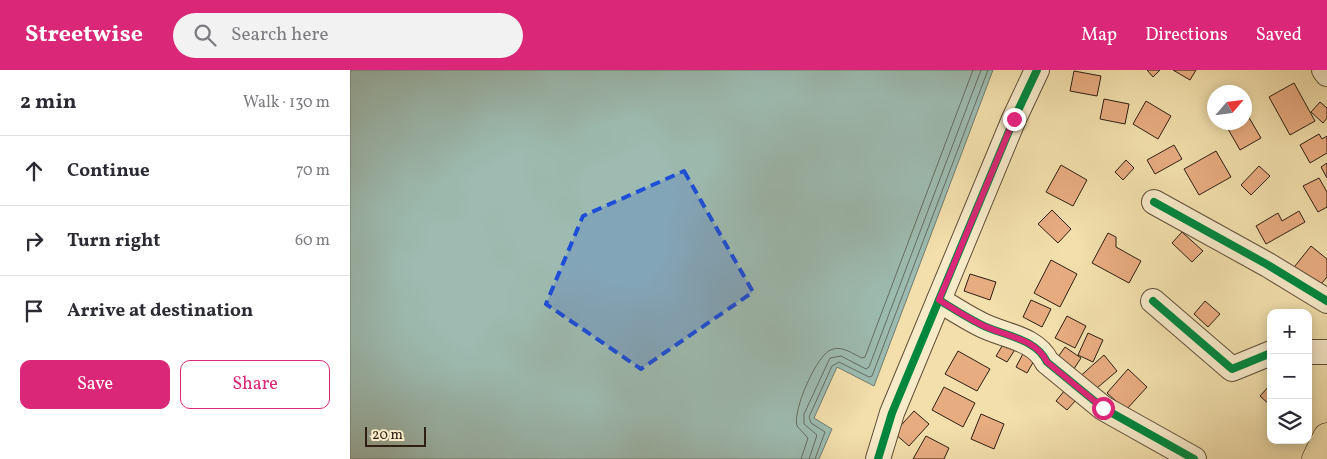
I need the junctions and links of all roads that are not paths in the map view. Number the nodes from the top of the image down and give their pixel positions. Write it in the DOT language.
graph roads {
  1 [pos="1037,70"];
  2 [pos="1324,70"];
  3 [pos="1327,74"];
  4 [pos="1154,202"];
  5 [pos="939,300"];
  6 [pos="1152,300"];
  7 [pos="1327,301"];
  8 [pos="1312,352"];
  9 [pos="1327,352"];
  10 [pos="1269,354"];
  11 [pos="1327,437"];
  12 [pos="878,459"];
  13 [pos="1194,459"];
  14 [pos="1316,459"];
  1 -- 5 [label="street"];
  2 -- 3 [label="street"];
  4 -- 7 [label="street"];
  5 -- 12 [label="street"];
  5 -- 13 [label="street"];
  6 -- 10 [label="street"];
  8 -- 9 [label="street"];
  11 -- 14 [label="main road"];
}
